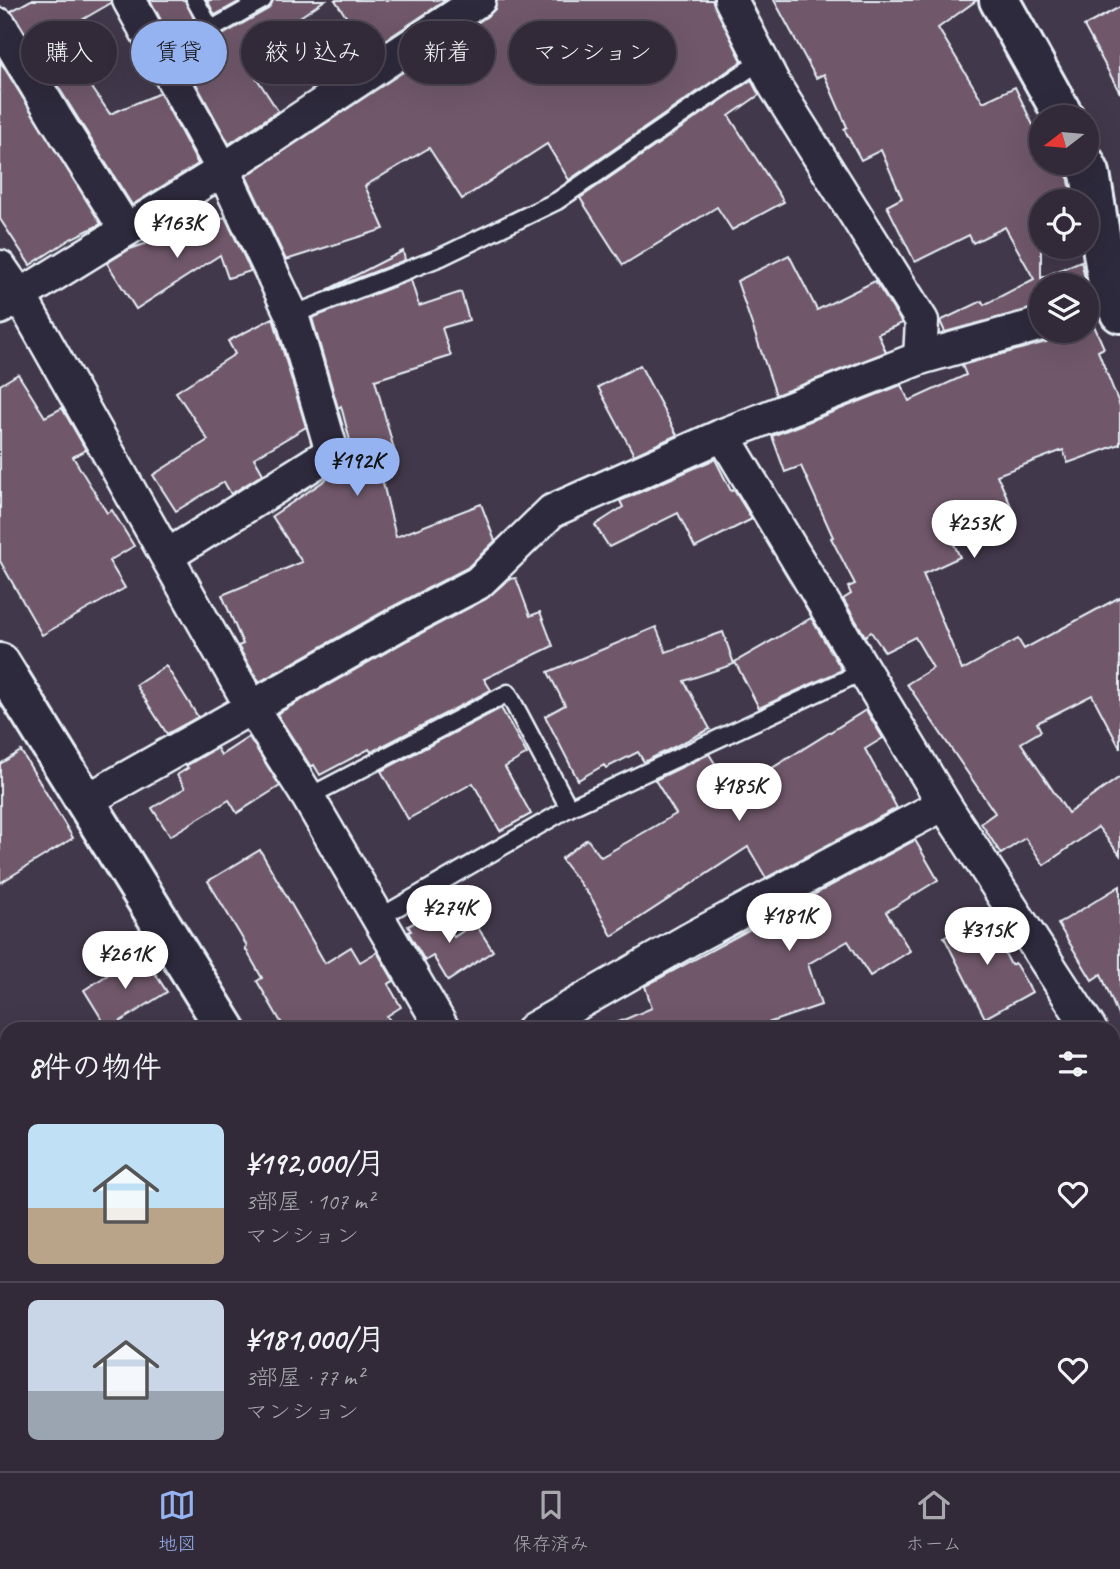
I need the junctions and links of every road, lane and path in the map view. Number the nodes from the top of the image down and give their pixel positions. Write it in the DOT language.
graph roads {
  1 [pos="129,0"];
  2 [pos="195,0"];
  3 [pos="263,0"];
  4 [pos="479,0"];
  5 [pos="731,0"];
  6 [pos="999,0"];
  7 [pos="141,21"];
  8 [pos="207,21"];
  9 [pos="225,21"];
  10 [pos="0,24"];
  11 [pos="762,60"];
  12 [pos="175,84"];
  13 [pos="1057,105"];
  14 [pos="223,170"];
  15 [pos="1091,175"];
  16 [pos="126,229"];
  17 [pos="1109,235"];
  18 [pos="0,267"];
  19 [pos="10,302"];
  20 [pos="1105,302"];
  21 [pos="292,315"];
  22 [pos="1029,327"];
  23 [pos="920,358"];
  24 [pos="723,435"];
  25 [pos="167,556"];
  26 [pos="0,663"];
  27 [pos="864,671"];
  28 [pos="252,708"];
  29 [pos="308,797"];
  30 [pos="85,802"];
  31 [pos="944,804"];
  32 [pos="569,808"];
  33 [pos="377,919"];
  34 [pos="222,1022"];
  35 [pos="439,1022"];
  36 [pos="545,1022"];
  37 [pos="1085,1022"];
  1 -- 7 [label="street"];
  2 -- 8 [label="lane"];
  3 -- 9 [label="lane"];
  4 -- 14 [label="street"];
  5 -- 11 [label="street"];
  6 -- 13 [label="street"];
  10 -- 16 [label="street"];
  11 -- 21 [label="lane"];
  11 -- 23 [label="street"];
  12 -- 14 [label="street"];
  14 -- 16 [label="street"];
  14 -- 21 [label="street"];
  15 -- 17 [label="street"];
  16 -- 19 [label="street"];
  17 -- 20 [label="street"];
  18 -- 19 [label="street"];
  19 -- 25 [label="street"];
  21 -- 25 [label="street"];
  22 -- 23 [label="street"];
  23 -- 24 [label="street"];
  24 -- 27 [label="street"];
  24 -- 28 [label="street"];
  25 -- 28 [label="street"];
  26 -- 30 [label="street"];
  27 -- 31 [label="street"];
  27 -- 32 [label="lane"];
  28 -- 29 [label="street"];
  28 -- 30 [label="street"];
  29 -- 32 [label="lane"];
  29 -- 33 [label="street"];
  30 -- 34 [label="street"];
  31 -- 36 [label="street"];
  31 -- 37 [label="street"];
  32 -- 33 [label="lane"];
  33 -- 35 [label="street"];
}
